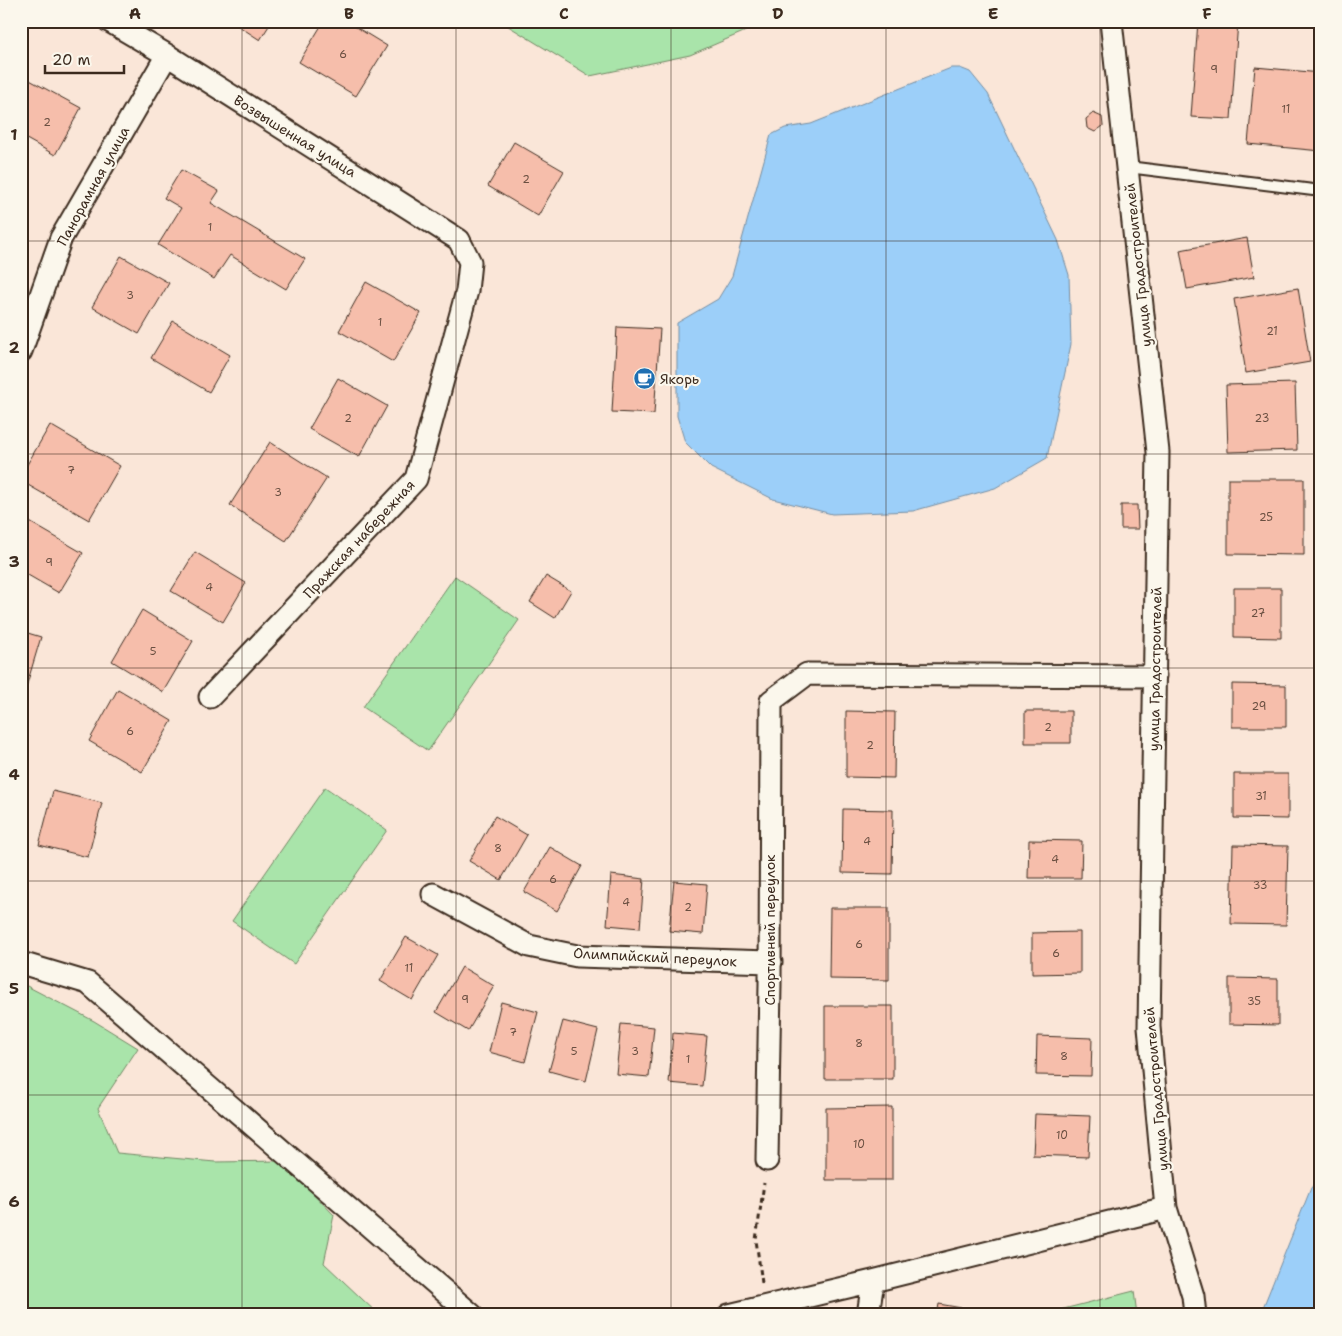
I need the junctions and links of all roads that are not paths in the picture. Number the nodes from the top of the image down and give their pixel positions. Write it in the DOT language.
graph roads {
  1 [pos="109,21"];
  2 [pos="1111,21"];
  3 [pos="167,55"];
  4 [pos="1128,167"];
  5 [pos="1313,190"];
  6 [pos="470,262"];
  7 [pos="21,351"];
  8 [pos="1154,676"];
  9 [pos="210,697"];
  10 [pos="433,894"];
  11 [pos="771,962"];
  12 [pos="21,963"];
  13 [pos="767,1160"];
  14 [pos="1166,1208"];
  15 [pos="873,1281"];
  16 [pos="472,1315"];
  17 [pos="728,1315"];
  18 [pos="868,1315"];
  19 [pos="1196,1315"];
  1 -- 3 [label="street, Возвышенная улица"];
  2 -- 4 [label="street, улица Градостроителей"];
  3 -- 6 [label="street, Возвышенная улица"];
  3 -- 7 [label="street, Панорамная улица"];
  4 -- 5 [label="lane"];
  4 -- 8 [label="street, улица Градостроителей"];
  6 -- 9 [label="street, Пражская набережная"];
  8 -- 11 [label="street, Спортивный переулок"];
  8 -- 14 [label="street, улица Градостроителей"];
  10 -- 11 [label="street, Олимпийский переулок"];
  11 -- 13 [label="street, Спортивный переулок"];
  12 -- 16 [label="street"];
  14 -- 15 [label="street"];
  14 -- 19 [label="street, улица Градостроителей"];
  15 -- 17 [label="street"];
  15 -- 18 [label="street"];
}
